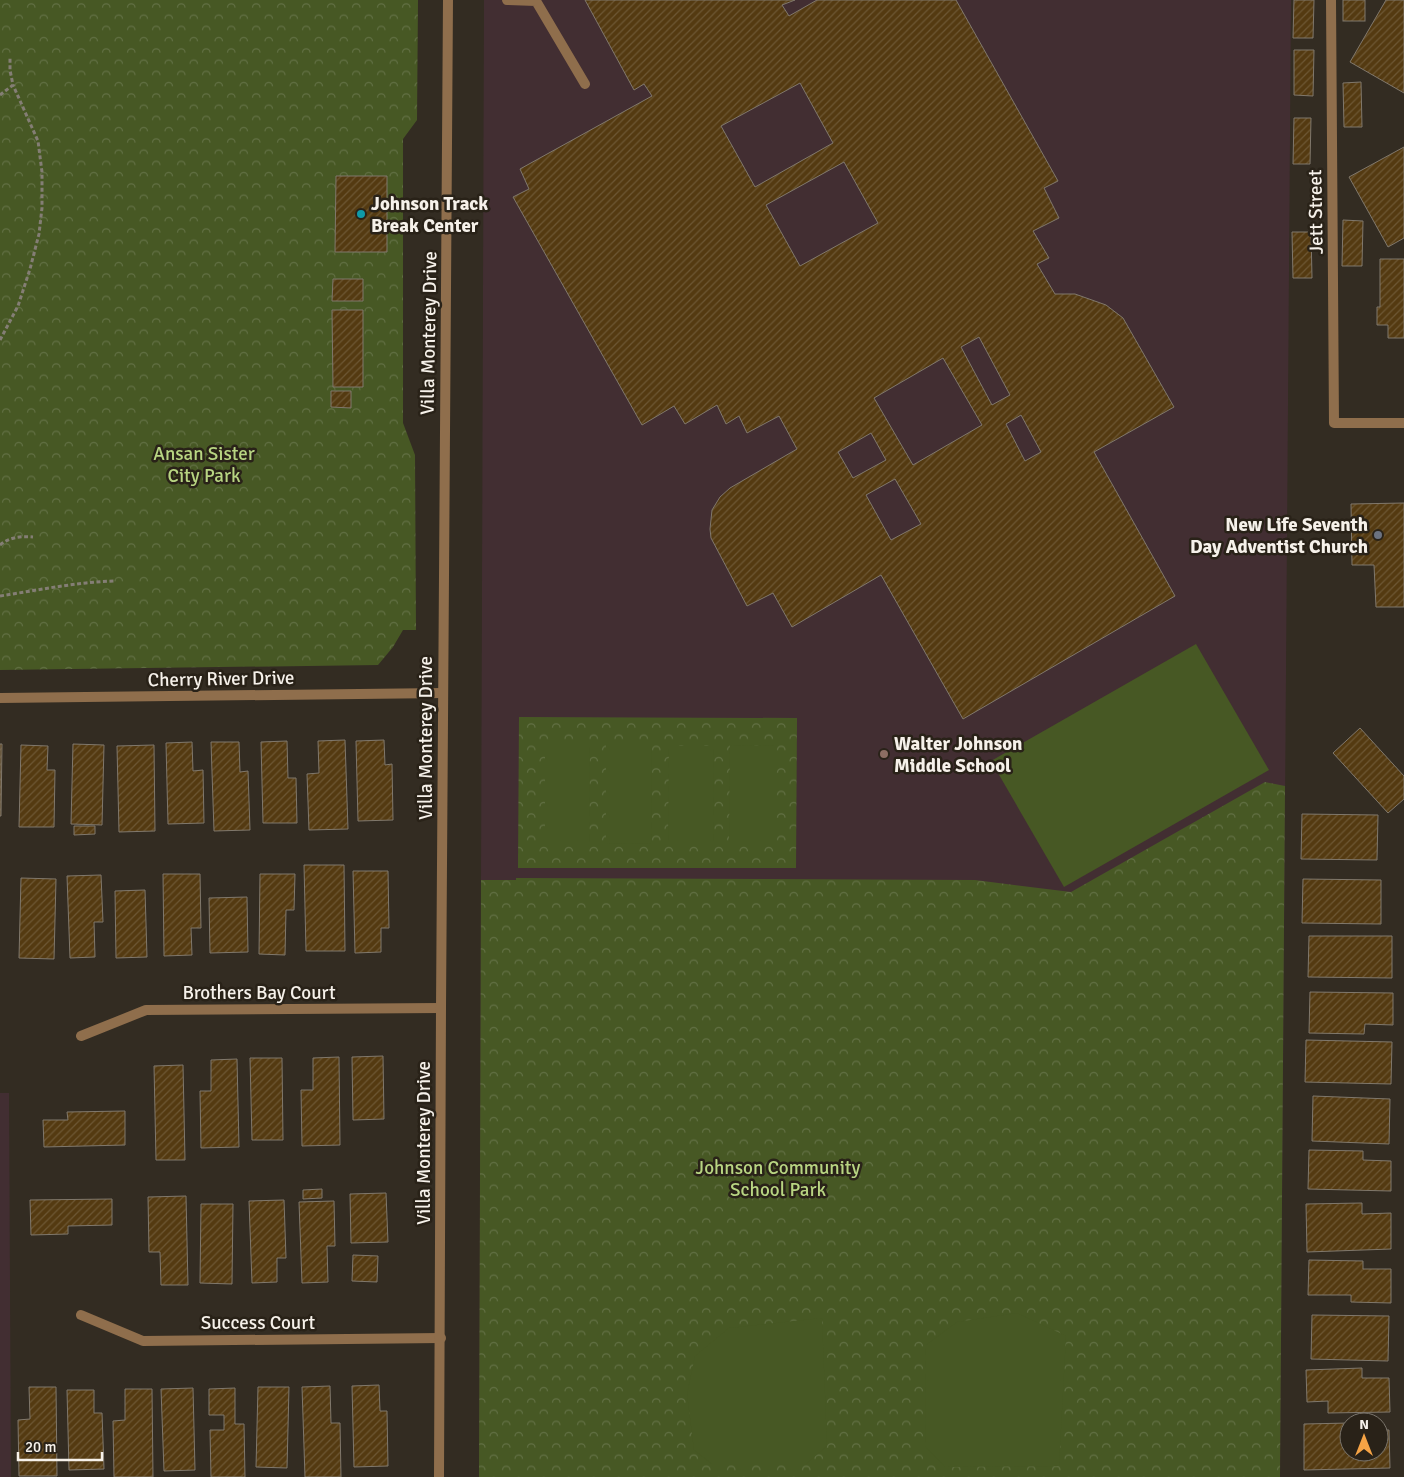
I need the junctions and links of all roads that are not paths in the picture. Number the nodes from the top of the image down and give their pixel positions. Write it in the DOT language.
graph roads {
  1 [pos="448,0"];
  2 [pos="507,0"];
  3 [pos="1331,0"];
  4 [pos="585,84"];
  5 [pos="1404,423"];
  6 [pos="443,693"];
  7 [pos="0,698"];
  8 [pos="441,1008"];
  9 [pos="81,1036"];
  10 [pos="80,1315"];
  11 [pos="441,1338"];
  12 [pos="440,1477"];
  1 -- 6 [label="street, Villa Monterey Drive"];
  2 -- 4 [label="street"];
  3 -- 5 [label="street, Jett Street"];
  6 -- 7 [label="street, Cherry River Drive"];
  6 -- 8 [label="street, Villa Monterey Drive"];
  8 -- 9 [label="street, Brothers Bay Court"];
  8 -- 11 [label="street, Villa Monterey Drive"];
  10 -- 11 [label="street, Success Court"];
  11 -- 12 [label="street, Villa Monterey Drive"];
}
